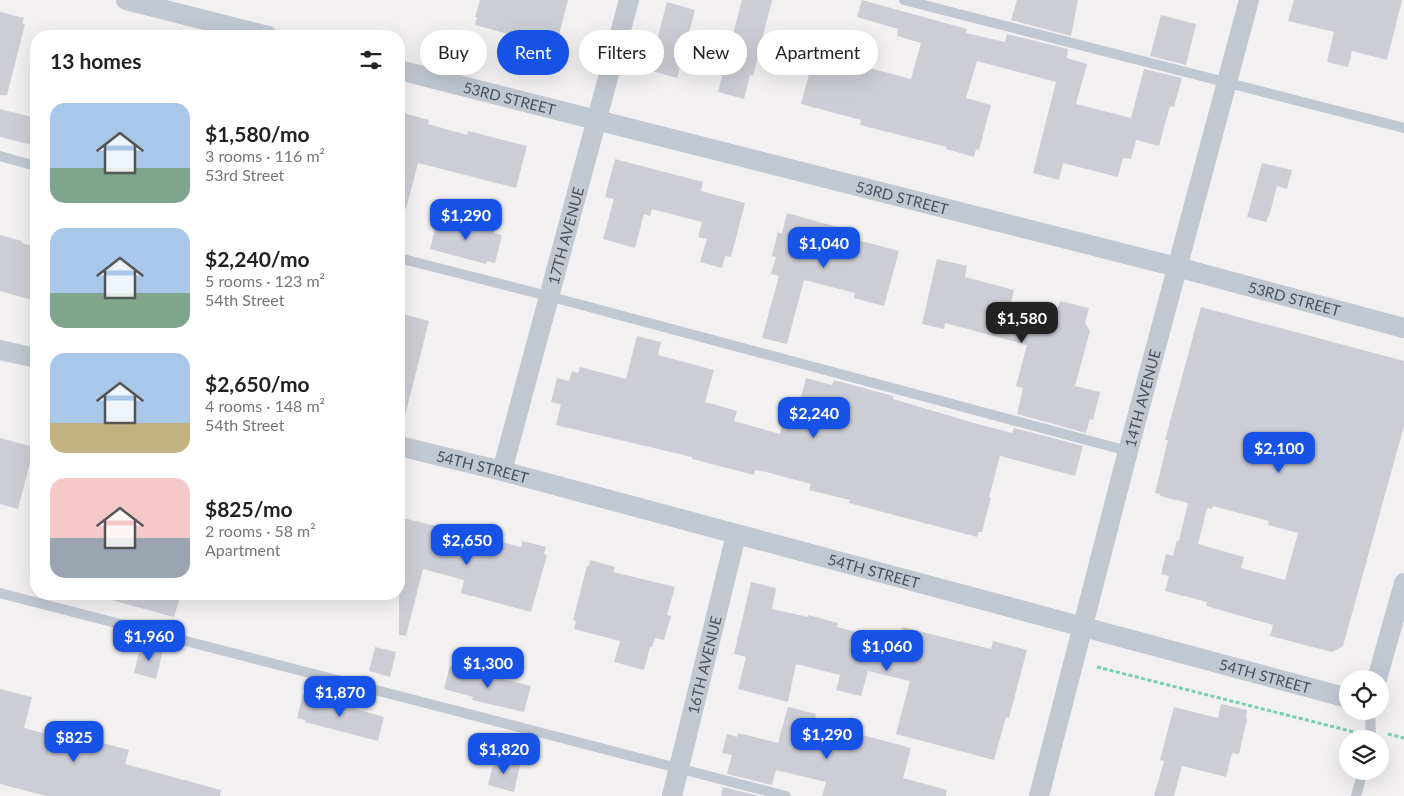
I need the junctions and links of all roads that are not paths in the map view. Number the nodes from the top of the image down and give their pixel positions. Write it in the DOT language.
graph roads {
  1 [pos="126,0"];
  2 [pos="629,0"];
  3 [pos="904,0"];
  4 [pos="1248,0"];
  5 [pos="244,30"];
  6 [pos="405,72"];
  7 [pos="1227,82"];
  8 [pos="596,120"];
  9 [pos="1404,128"];
  10 [pos="0,156"];
  11 [pos="30,164"];
  12 [pos="405,260"];
  13 [pos="1177,267"];
  14 [pos="548,296"];
  15 [pos="1404,328"];
  16 [pos="0,350"];
  17 [pos="30,357"];
  18 [pos="405,447"];
  19 [pos="1128,451"];
  20 [pos="502,471"];
  21 [pos="736,535"];
  22 [pos="1404,583"];
  23 [pos="0,593"];
  24 [pos="1083,627"];
  25 [pos="1380,670"];
  26 [pos="1339,696"];
  27 [pos="679,768"];
  28 [pos="1360,780"];
  29 [pos="672,796"];
  30 [pos="786,796"];
  31 [pos="1039,796"];
  32 [pos="1356,796"];
  1 -- 5 [label="street"];
  2 -- 8 [label="street, 17TH AVENUE"];
  3 -- 7 [label="lane"];
  4 -- 7 [label="street, 14TH AVENUE"];
  6 -- 8 [label="street, 53RD STREET"];
  7 -- 9 [label="lane"];
  7 -- 13 [label="street, 14TH AVENUE"];
  8 -- 13 [label="street, 53RD STREET"];
  8 -- 14 [label="street, 17TH AVENUE"];
  10 -- 11 [label="lane"];
  12 -- 14 [label="lane"];
  13 -- 15 [label="street, 53RD STREET"];
  13 -- 19 [label="street, 14TH AVENUE"];
  14 -- 19 [label="lane"];
  14 -- 20 [label="street, 17TH AVENUE"];
  16 -- 17 [label="street"];
  18 -- 20 [label="street, 54TH STREET"];
  19 -- 24 [label="street, 14TH AVENUE"];
  20 -- 21 [label="street, 54TH STREET"];
  21 -- 24 [label="street, 54TH STREET"];
  21 -- 27 [label="street, 16TH AVENUE"];
  22 -- 25 [label="street"];
  23 -- 27 [label="lane"];
  24 -- 26 [label="street, 54TH STREET"];
  24 -- 31 [label="street, 14TH AVENUE"];
  27 -- 29 [label="street, 16TH AVENUE"];
  27 -- 30 [label="lane"];
  28 -- 32 [label="lane"];
}
